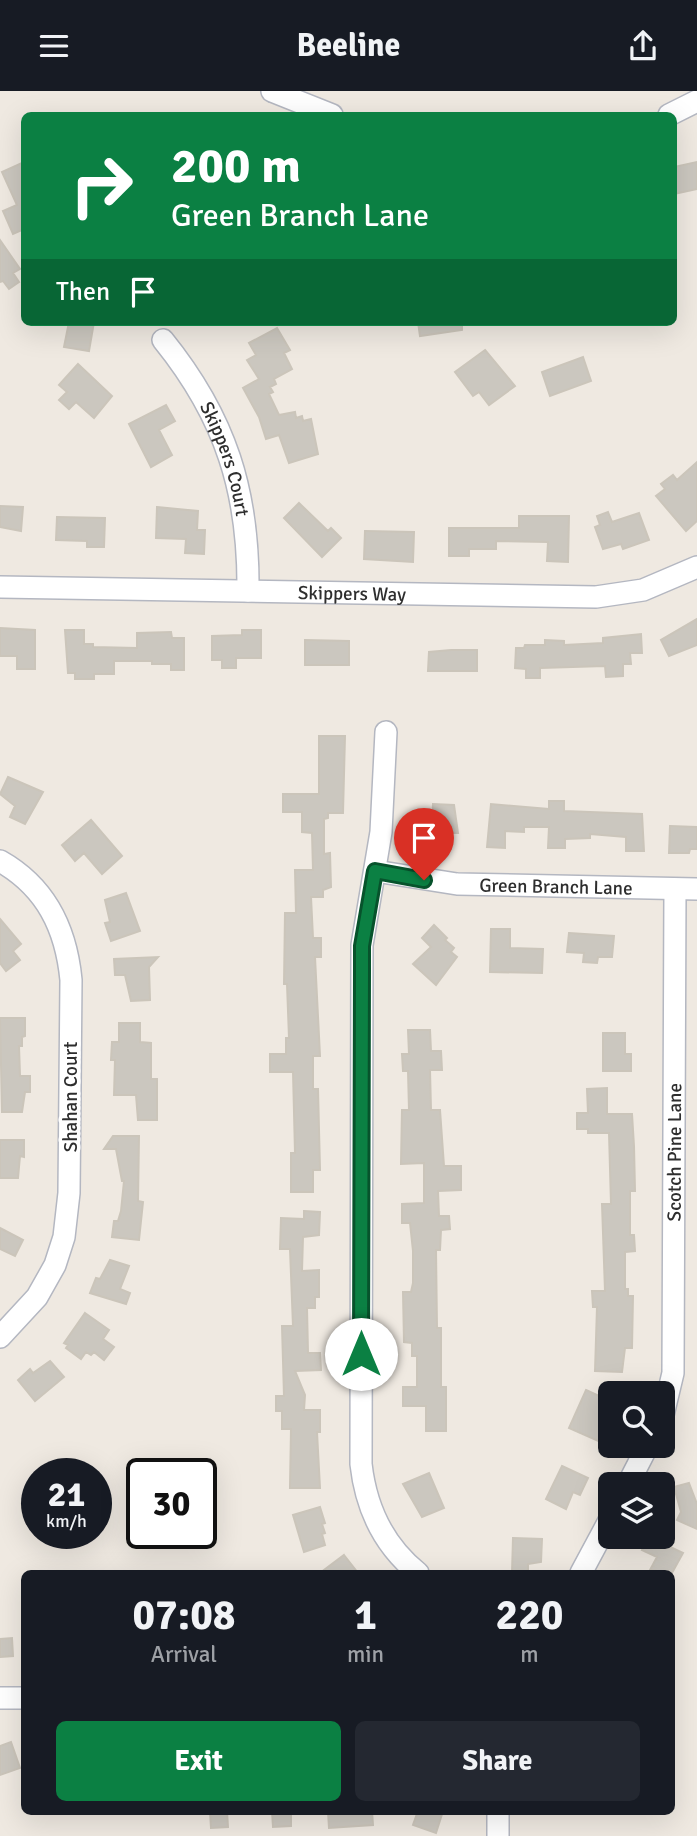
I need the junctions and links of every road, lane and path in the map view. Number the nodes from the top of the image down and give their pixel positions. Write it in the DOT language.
graph roads {
  1 [pos="272,91"];
  2 [pos="697,101"];
  3 [pos="324,112"];
  4 [pos="675,112"];
  5 [pos="163,340"];
  6 [pos="697,567"];
  7 [pos="0,587"];
  8 [pos="248,591"];
  9 [pos="386,732"];
  10 [pos="0,861"];
  11 [pos="375,871"];
  12 [pos="675,889"];
  13 [pos="697,889"];
  14 [pos="0,1338"];
  15 [pos="671,1381"];
  16 [pos="598,1541"];
  17 [pos="415,1570"];
  18 [pos="583,1570"];
  19 [pos="0,1698"];
  20 [pos="21,1698"];
  21 [pos="498,1815"];
  22 [pos="498,1836"];
  1 -- 3 [label="street"];
  2 -- 4 [label="street"];
  5 -- 8 [label="street, Skippers Court"];
  6 -- 8 [label="street, Skippers Way"];
  7 -- 8 [label="street, Skippers Way"];
  9 -- 11 [label="street"];
  10 -- 14 [label="street, Shahan Court"];
  11 -- 12 [label="street, Green Branch Lane"];
  11 -- 17 [label="street"];
  12 -- 13 [label="street, Green Branch Lane"];
  12 -- 15 [label="street, Scotch Pine Lane"];
  16 -- 18 [label="street"];
  19 -- 20 [label="street"];
  21 -- 22 [label="street"];
}
